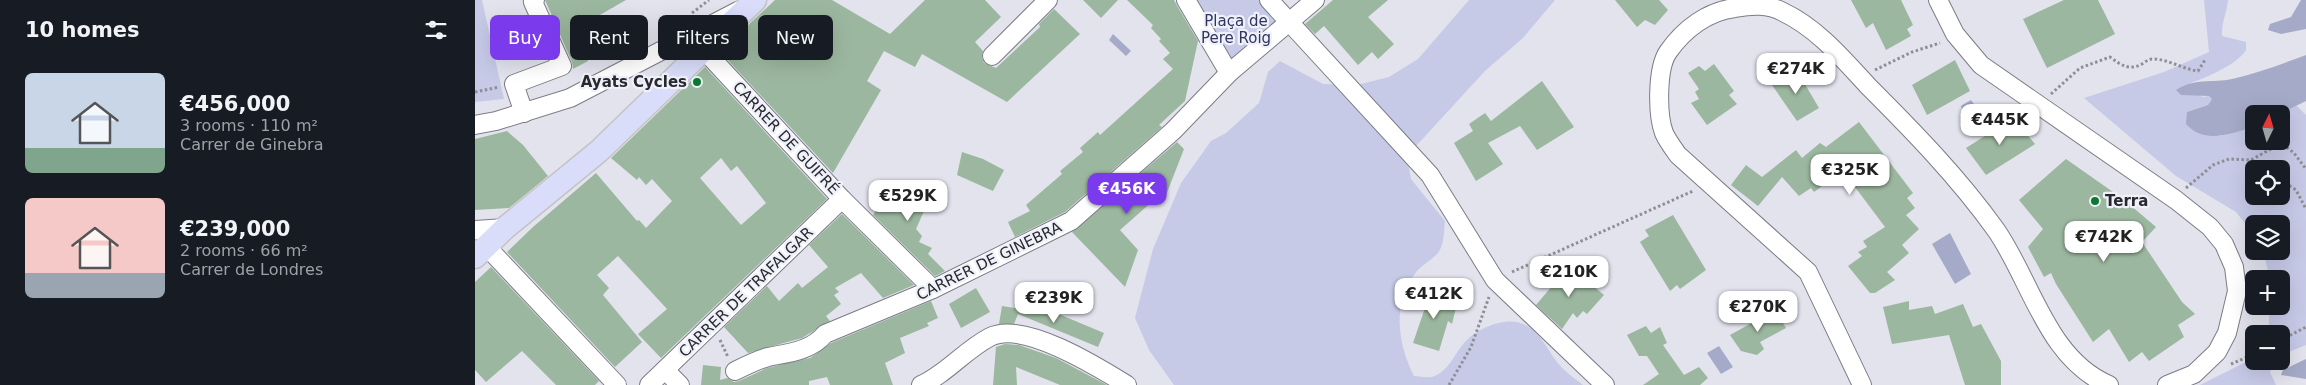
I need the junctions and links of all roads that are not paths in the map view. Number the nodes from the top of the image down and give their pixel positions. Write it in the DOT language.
graph roads {
  1 [pos="535,0"];
  2 [pos="1048,0"];
  3 [pos="1186,0"];
  4 [pos="1269,0"];
  5 [pos="1315,0"];
  6 [pos="1938,0"];
  7 [pos="752,3"];
  8 [pos="739,15"];
  9 [pos="1288,22"];
  10 [pos="992,56"];
  11 [pos="692,60"];
  12 [pos="713,60"];
  13 [pos="1229,73"];
  14 [pos="524,113"];
  15 [pos="475,125"];
  16 [pos="842,199"];
  17 [pos="479,244"];
  18 [pos="933,290"];
  19 [pos="665,370"];
  20 [pos="735,370"];
  21 [pos="617,385"];
  22 [pos="649,385"];
  23 [pos="680,385"];
  24 [pos="921,385"];
  25 [pos="1127,385"];
  26 [pos="1605,385"];
  27 [pos="1862,385"];
  28 [pos="2109,385"];
  29 [pos="2167,385"];
  1 -- 14 [label="street"];
  2 -- 10 [label="street"];
  3 -- 13 [label="street"];
  4 -- 9 [label="street"];
  5 -- 9 [label="street, CARRER DE GINEBRA"];
  6 -- 29 [label="street"];
  7 -- 8 [label="main road"];
  7 -- 14 [label="street"];
  9 -- 13 [label="street, CARRER DE GINEBRA"];
  9 -- 26 [label="street"];
  11 -- 17 [label="main road"];
  12 -- 16 [label="street, CARRER DE GUIFRÉ"];
  13 -- 18 [label="street, CARRER DE GINEBRA"];
  14 -- 15 [label="street"];
  16 -- 18 [label="street, CARRER DE GUIFRÉ"];
  16 -- 19 [label="street, CARRER DE TRAFALGAR"];
  17 -- 21 [label="street"];
  18 -- 20 [label="street, CARRER DE GINEBRA"];
  19 -- 22 [label="street, CARRER DE TRAFALGAR"];
  19 -- 23 [label="street"];
  24 -- 25 [label="street"];
  27 -- 28 [label="street"];
}
